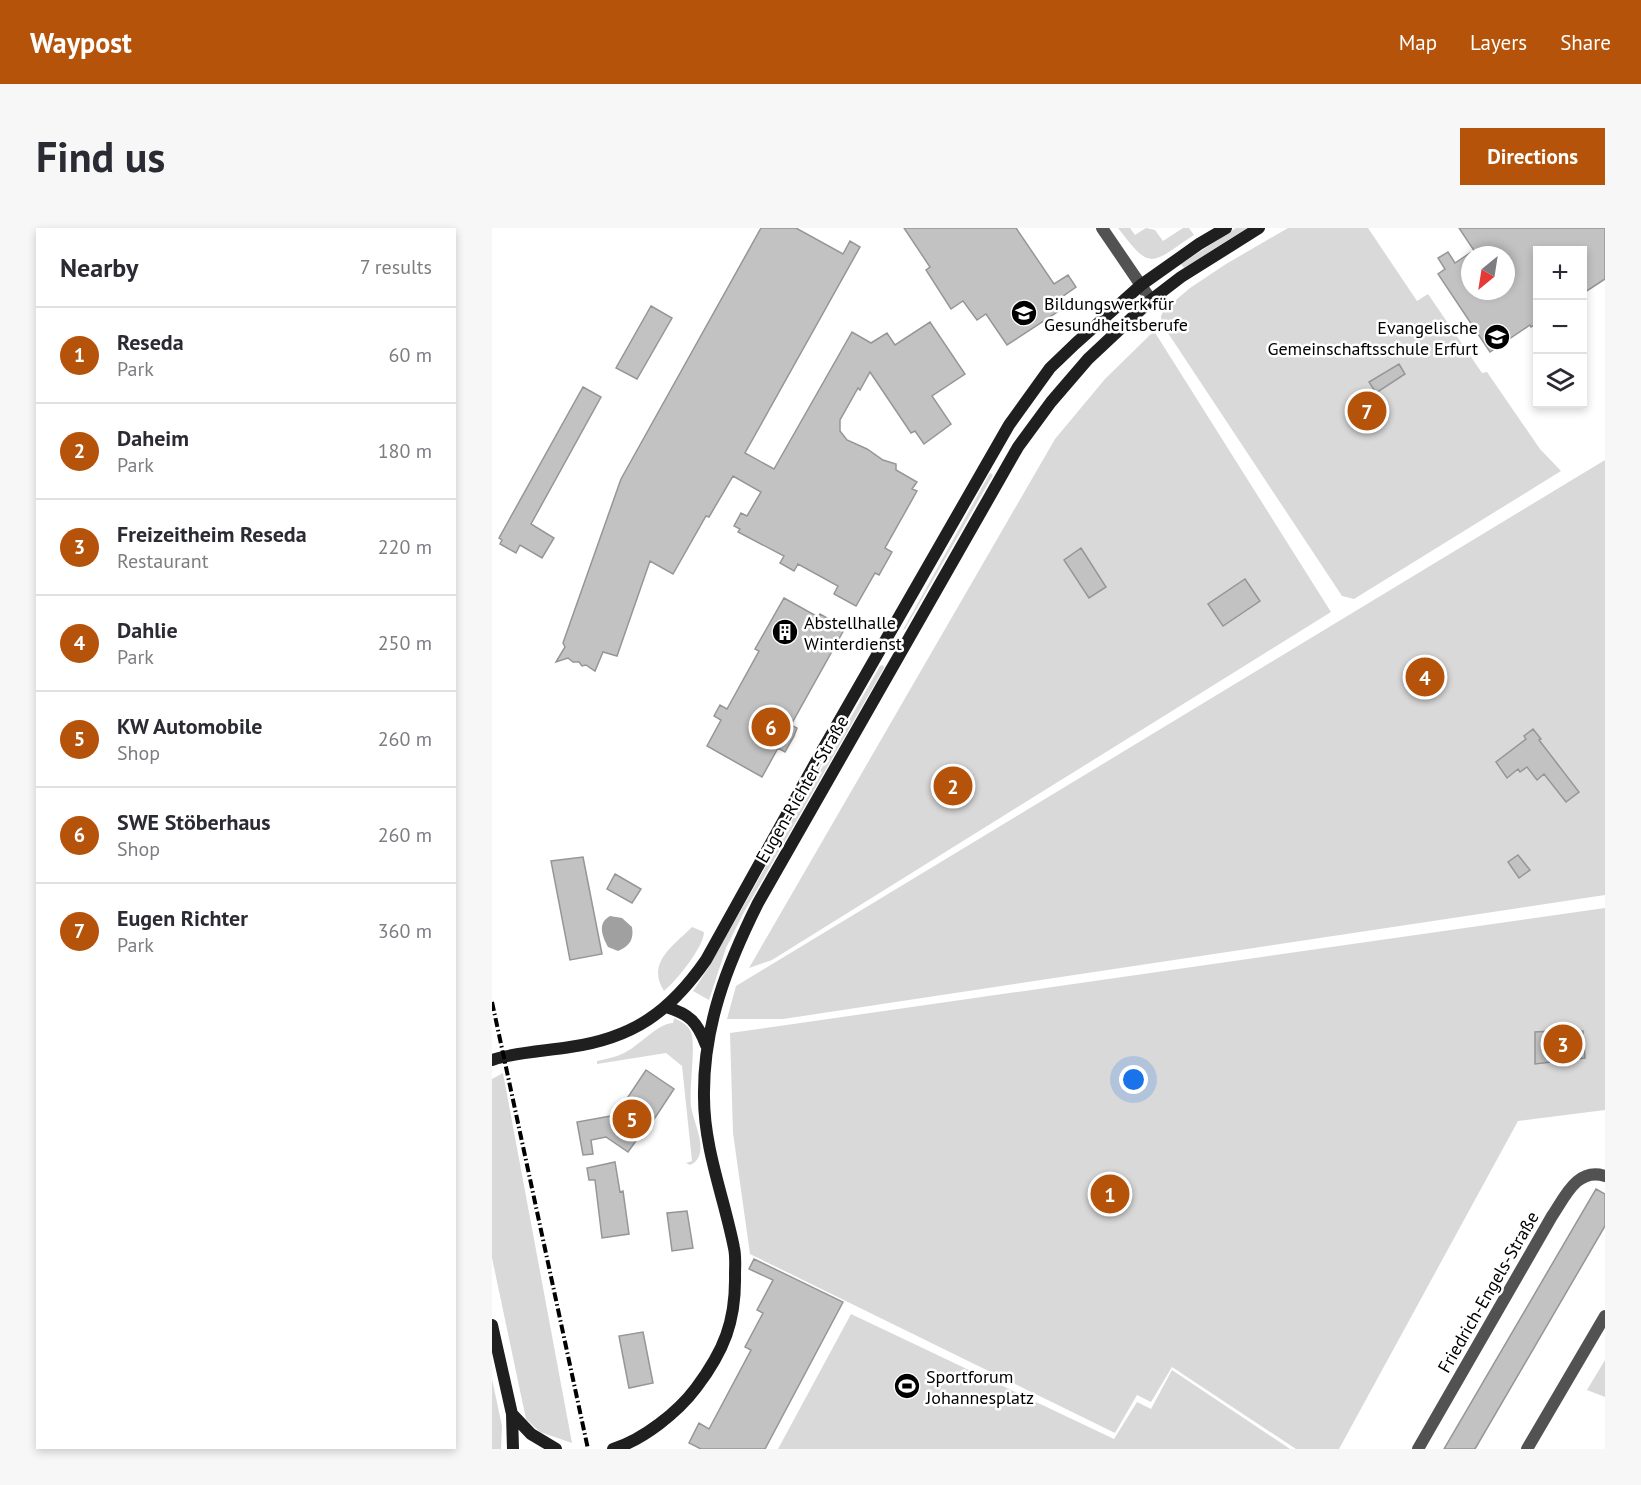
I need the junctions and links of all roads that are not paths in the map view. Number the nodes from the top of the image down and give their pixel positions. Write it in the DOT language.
graph roads {
  1 [pos="1102,228"];
  2 [pos="1226,228"];
  3 [pos="1259,228"];
  4 [pos="1141,285"];
  5 [pos="1151,300"];
  6 [pos="666,1007"];
  7 [pos="706,1046"];
  8 [pos="494,1059"];
  9 [pos="1605,1176"];
  10 [pos="1605,1316"];
  11 [pos="492,1325"];
  12 [pos="512,1414"];
  13 [pos="513,1449"];
  14 [pos="556,1449"];
  15 [pos="614,1449"];
  16 [pos="1418,1449"];
  17 [pos="1527,1449"];
  1 -- 4 [label="street"];
  2 -- 4 [label="main road, Eugen-Richter-Straße"];
  3 -- 5 [label="main road, Eugen-Richter-Straße"];
  4 -- 5 [label="street"];
  4 -- 6 [label="main road, Eugen-Richter-Straße"];
  5 -- 7 [label="main road, Eugen-Richter-Straße"];
  6 -- 7 [label="main road"];
  6 -- 8 [label="main road, Eugen-Richter-Straße"];
  7 -- 15 [label="main road, Eugen-Richter-Straße"];
  9 -- 16 [label="street, Friedrich-Engels-Straße"];
  10 -- 17 [label="street"];
  11 -- 12 [label="main road"];
  12 -- 13 [label="main road"];
  12 -- 14 [label="main road"];
}
